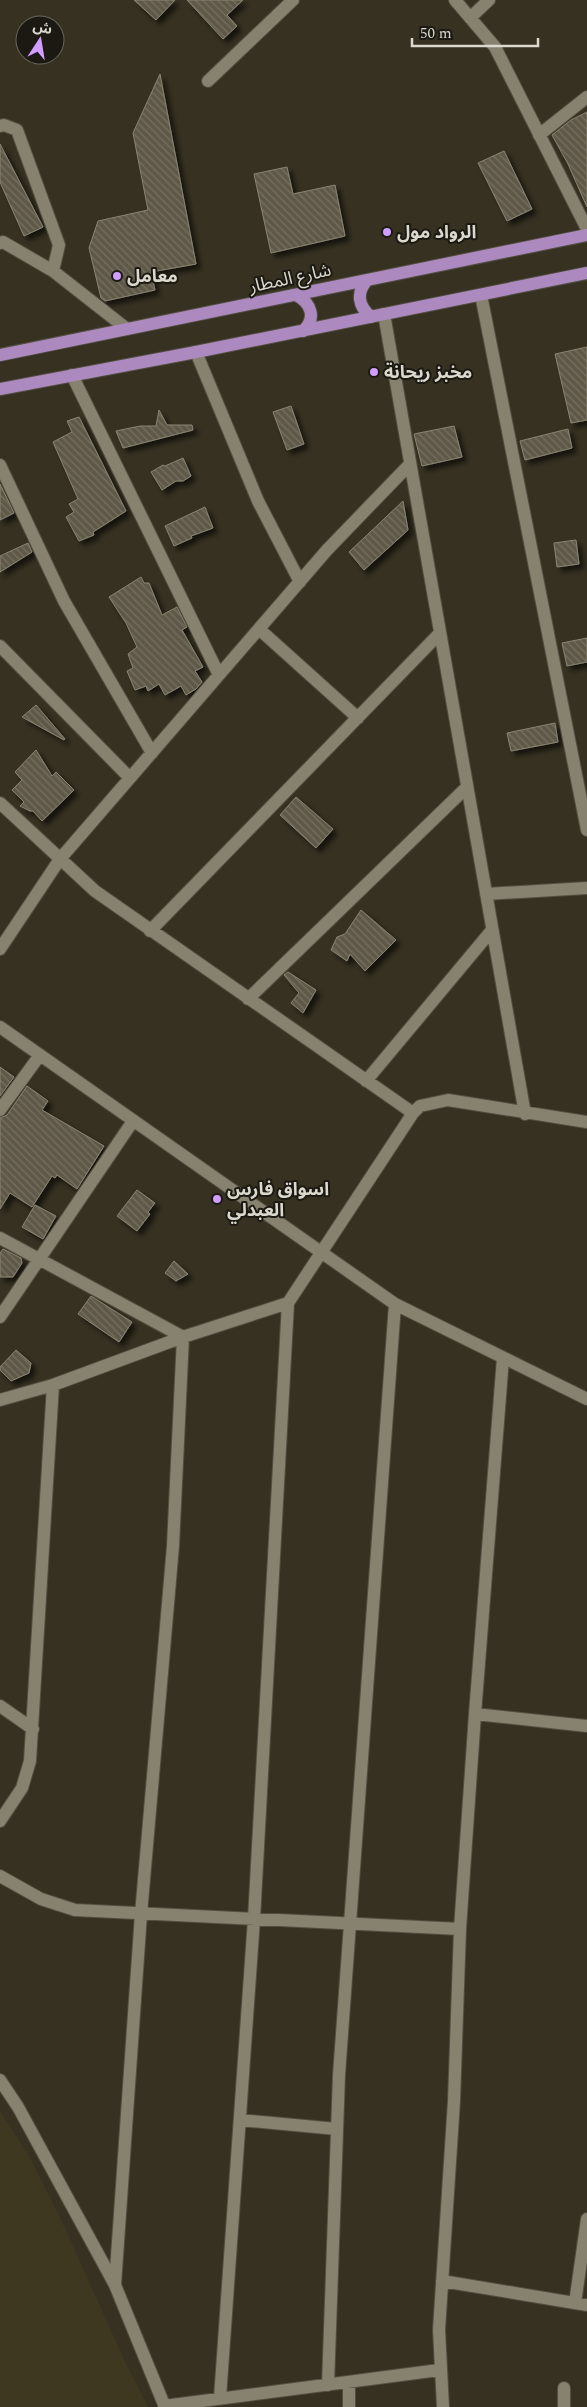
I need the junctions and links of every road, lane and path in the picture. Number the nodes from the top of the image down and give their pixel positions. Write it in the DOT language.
graph roads {
  1 [pos="293,0"];
  2 [pos="455,0"];
  3 [pos="489,0"];
  4 [pos="470,18"];
  5 [pos="208,81"];
  6 [pos="587,97"];
  7 [pos="0,126"];
  8 [pos="539,135"];
  9 [pos="587,228"];
  10 [pos="587,235"];
  11 [pos="1,240"];
  12 [pos="52,271"];
  13 [pos="587,273"];
  14 [pos="367,280"];
  15 [pos="296,295"];
  16 [pos="481,295"];
  17 [pos="377,316"];
  18 [pos="127,329"];
  19 [pos="303,331"];
  20 [pos="196,352"];
  21 [pos="0,355"];
  22 [pos="72,375"];
  23 [pos="0,388"];
  24 [pos="410,464"];
  25 [pos="0,465"];
  26 [pos="300,582"];
  27 [pos="259,629"];
  28 [pos="440,633"];
  29 [pos="0,646"];
  30 [pos="219,675"];
  31 [pos="358,718"];
  32 [pos="152,753"];
  33 [pos="130,778"];
  34 [pos="467,787"];
  35 [pos="0,803"];
  36 [pos="587,830"];
  37 [pos="60,859"];
  38 [pos="587,888"];
  39 [pos="486,894"];
  40 [pos="492,930"];
  41 [pos="150,931"];
  42 [pos="0,948"];
  43 [pos="248,999"];
  44 [pos="0,1027"];
  45 [pos="40,1056"];
  46 [pos="366,1081"];
  47 [pos="0,1110"];
  48 [pos="413,1113"];
  49 [pos="525,1114"];
  50 [pos="133,1121"];
  51 [pos="587,1122"];
  52 [pos="0,1238"];
  53 [pos="321,1253"];
  54 [pos="39,1259"];
  55 [pos="288,1303"];
  56 [pos="395,1304"];
  57 [pos="0,1317"];
  58 [pos="183,1337"];
  59 [pos="504,1358"];
  60 [pos="53,1385"];
  61 [pos="587,1399"];
  62 [pos="0,1400"];
  63 [pos="0,1706"];
  64 [pos="475,1714"];
  65 [pos="587,1726"];
  66 [pos="33,1729"];
  67 [pos="0,1822"];
  68 [pos="0,1876"];
  69 [pos="141,1914"];
  70 [pos="254,1920"];
  71 [pos="350,1924"];
  72 [pos="460,1929"];
  73 [pos="0,2080"];
  74 [pos="240,2120"];
  75 [pos="337,2129"];
  76 [pos="587,2220"];
  77 [pos="442,2281"];
  78 [pos="114,2285"];
  79 [pos="581,2304"];
  80 [pos="439,2370"];
  81 [pos="349,2382"];
  82 [pos="328,2385"];
  83 [pos="564,2388"];
  84 [pos="220,2398"];
  85 [pos="165,2406"];
  86 [pos="349,2407"];
  87 [pos="443,2407"];
  88 [pos="564,2407"];
  1 -- 5 [label="street"];
  2 -- 4 [label="street"];
  3 -- 4 [label="street"];
  4 -- 8 [label="street"];
  6 -- 8 [label="street"];
  7 -- 12 [label="street"];
  8 -- 9 [label="street"];
  10 -- 14 [label="main road, شارع المطار"];
  11 -- 12 [label="street"];
  12 -- 18 [label="street"];
  13 -- 16 [label="main road"];
  14 -- 15 [label="main road, شارع المطار"];
  14 -- 17 [label="main road"];
  15 -- 18 [label="main road, شارع المطار"];
  15 -- 19 [label="main road"];
  16 -- 17 [label="main road"];
  16 -- 36 [label="street"];
  17 -- 19 [label="main road"];
  17 -- 24 [label="street"];
  18 -- 21 [label="main road, شارع المطار"];
  19 -- 20 [label="main road"];
  20 -- 22 [label="main road"];
  20 -- 26 [label="street"];
  22 -- 23 [label="main road"];
  22 -- 30 [label="street"];
  24 -- 26 [label="street"];
  24 -- 28 [label="street"];
  25 -- 32 [label="street"];
  26 -- 27 [label="street"];
  27 -- 30 [label="street"];
  27 -- 31 [label="street"];
  28 -- 31 [label="street"];
  28 -- 34 [label="street"];
  29 -- 33 [label="street"];
  30 -- 32 [label="street"];
  31 -- 41 [label="street"];
  32 -- 33 [label="street"];
  33 -- 37 [label="street"];
  34 -- 39 [label="street"];
  34 -- 43 [label="street"];
  35 -- 37 [label="street"];
  37 -- 41 [label="street"];
  37 -- 42 [label="street"];
  38 -- 39 [label="street"];
  39 -- 40 [label="street"];
  40 -- 46 [label="street"];
  40 -- 49 [label="street"];
  41 -- 43 [label="street"];
  43 -- 46 [label="street"];
  44 -- 45 [label="street"];
  45 -- 47 [label="street"];
  45 -- 50 [label="street"];
  46 -- 48 [label="street"];
  48 -- 49 [label="street"];
  48 -- 53 [label="street"];
  49 -- 51 [label="street"];
  50 -- 53 [label="street"];
  50 -- 54 [label="street"];
  52 -- 54 [label="street"];
  53 -- 55 [label="street"];
  53 -- 56 [label="street"];
  54 -- 57 [label="street"];
  54 -- 58 [label="street"];
  55 -- 58 [label="street"];
  55 -- 70 [label="street"];
  56 -- 59 [label="street"];
  56 -- 71 [label="street"];
  58 -- 60 [label="street"];
  58 -- 69 [label="street"];
  59 -- 61 [label="street"];
  59 -- 64 [label="street"];
  60 -- 62 [label="street"];
  60 -- 66 [label="street"];
  63 -- 66 [label="street"];
  64 -- 65 [label="street"];
  64 -- 72 [label="street"];
  66 -- 67 [label="street"];
  68 -- 69 [label="street"];
  69 -- 70 [label="street"];
  69 -- 78 [label="street"];
  70 -- 71 [label="street"];
  70 -- 74 [label="street"];
  71 -- 72 [label="street"];
  71 -- 75 [label="street"];
  72 -- 77 [label="street"];
  73 -- 78 [label="street"];
  74 -- 75 [label="street"];
  74 -- 84 [label="street"];
  75 -- 82 [label="street"];
  76 -- 79 [label="street"];
  77 -- 79 [label="street"];
  77 -- 80 [label="street"];
  78 -- 85 [label="street"];
  80 -- 81 [label="street"];
  80 -- 87 [label="street"];
  81 -- 82 [label="street"];
  81 -- 86 [label="street"];
  82 -- 84 [label="street"];
  83 -- 88 [label="street"];
  84 -- 85 [label="street"];
}
